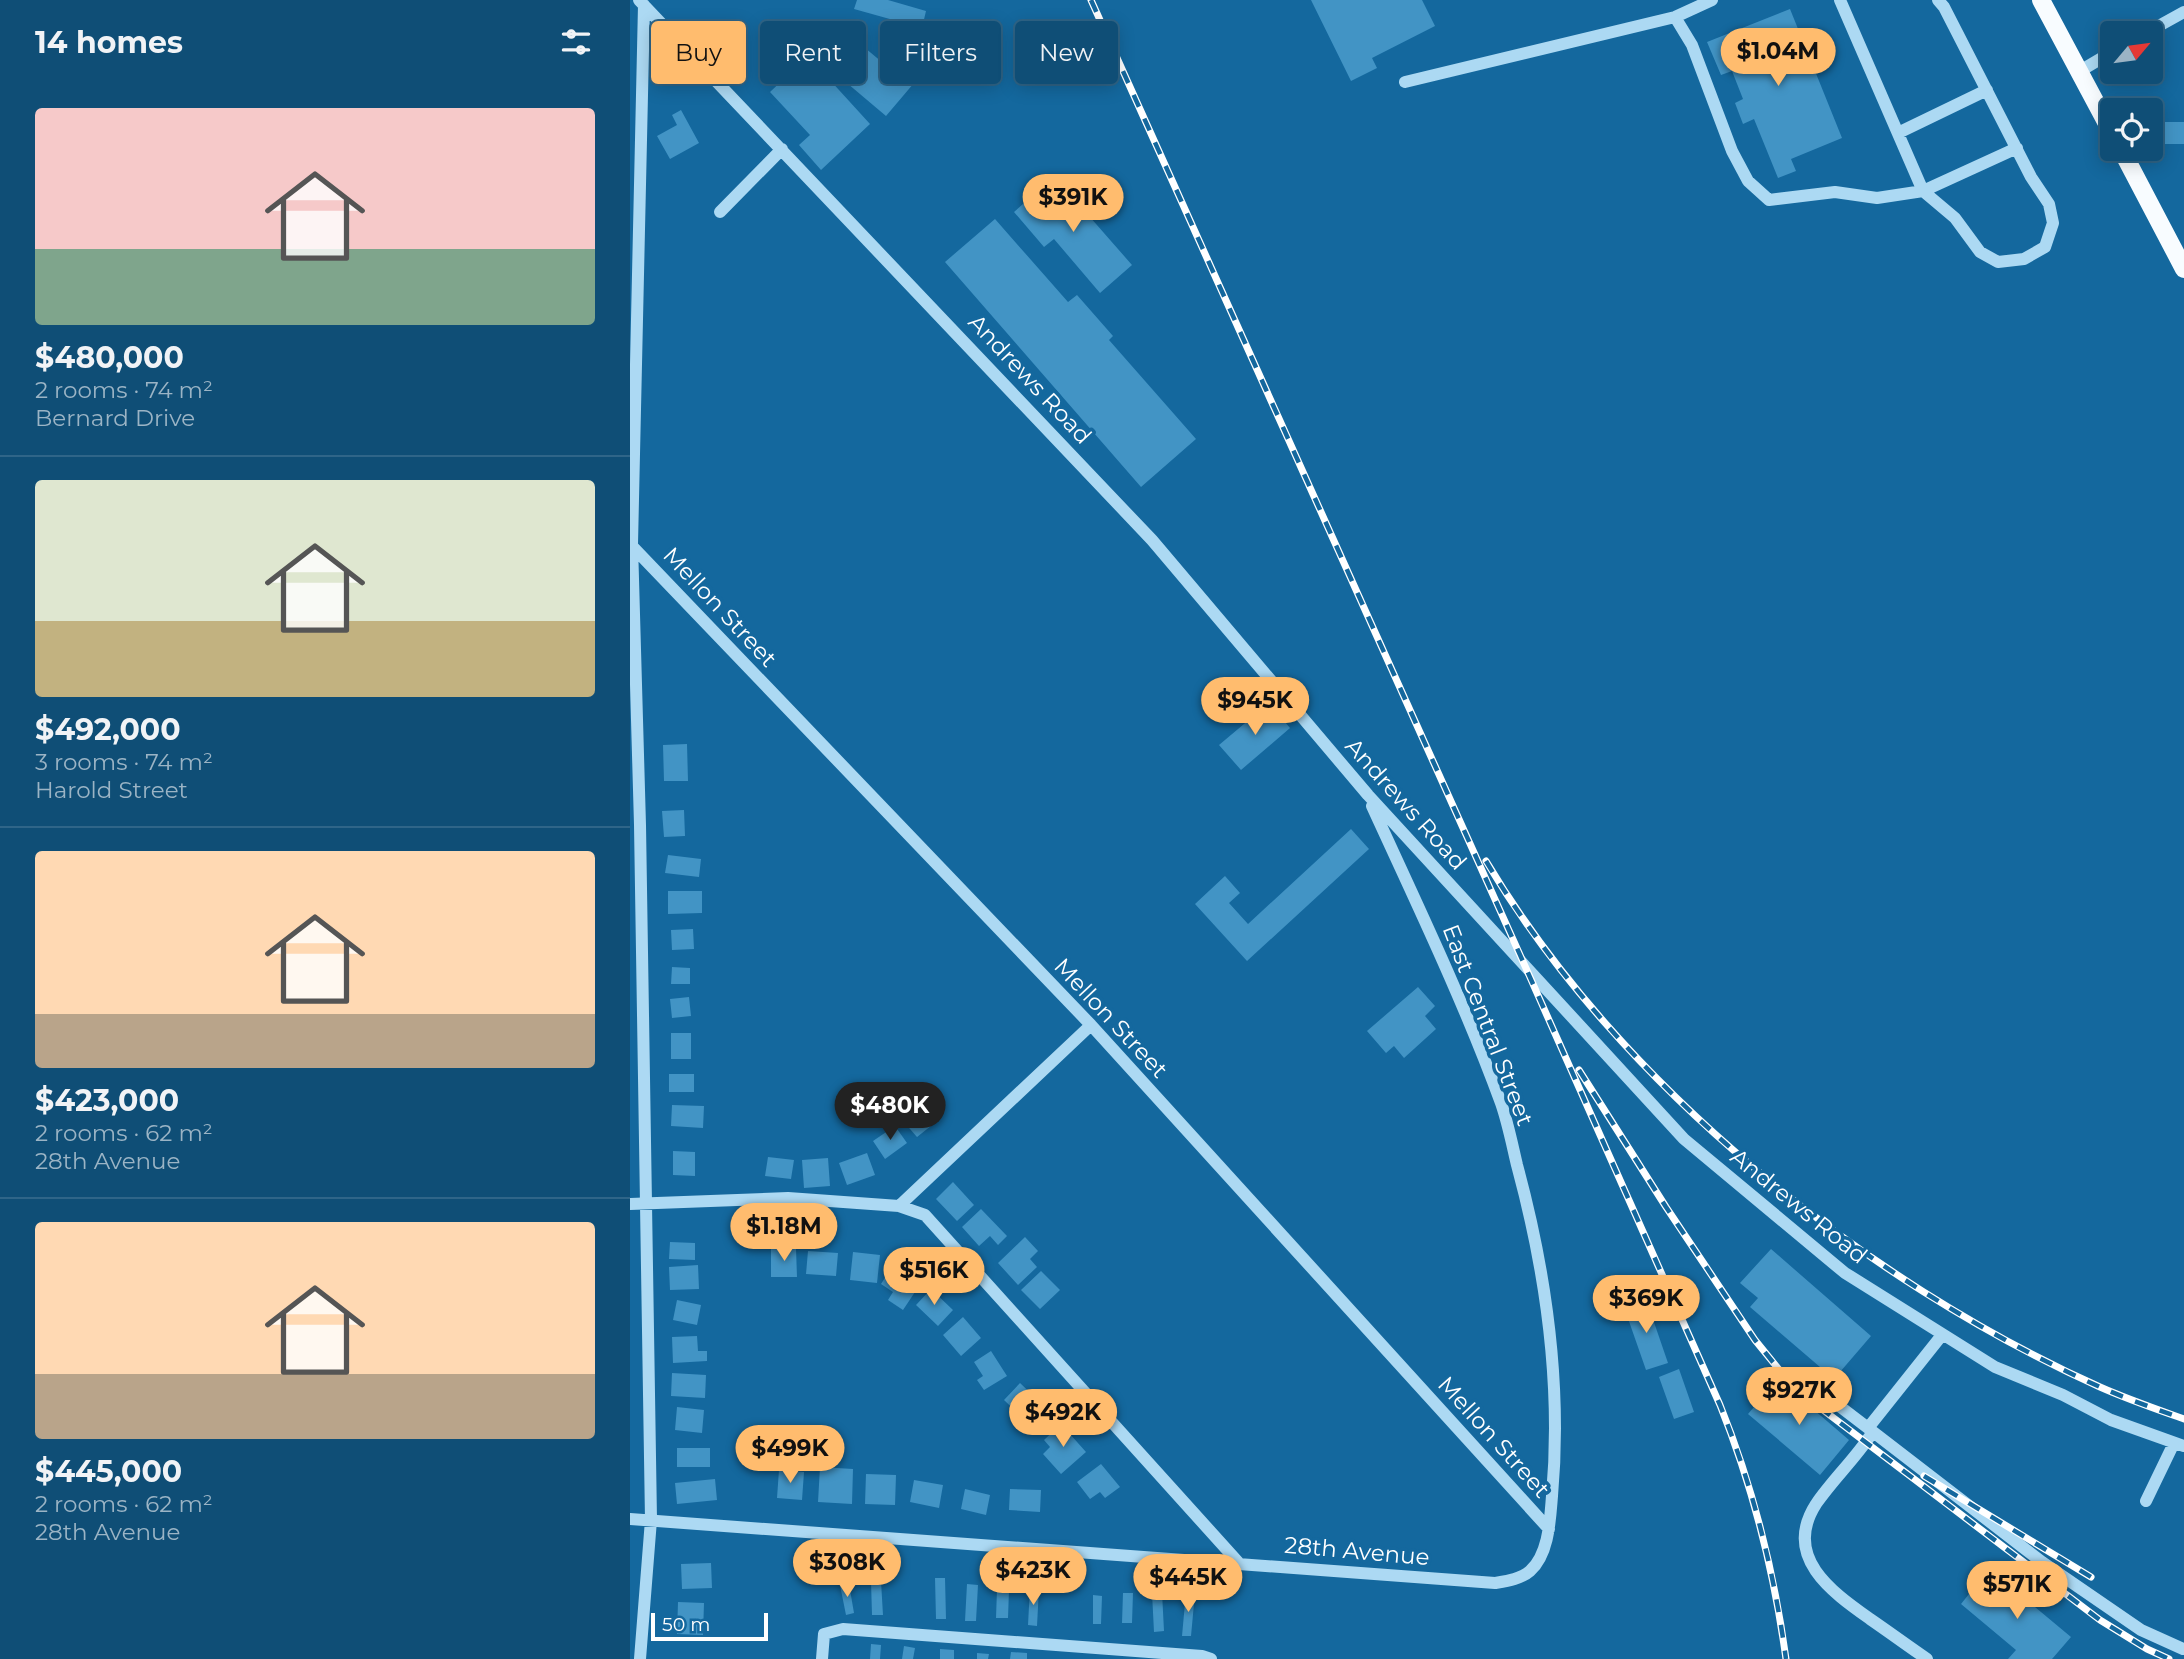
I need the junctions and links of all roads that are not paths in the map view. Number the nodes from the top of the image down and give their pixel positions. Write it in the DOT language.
graph roads {
  1 [pos="1712,0"];
  2 [pos="1840,0"];
  3 [pos="1938,0"];
  4 [pos="2041,0"];
  5 [pos="641,3"];
  6 [pos="2184,12"];
  7 [pos="1675,18"];
  8 [pos="2163,24"];
  9 [pos="2100,59"];
  10 [pos="2080,71"];
  11 [pos="1405,82"];
  12 [pos="1987,90"];
  13 [pos="2100,110"];
  14 [pos="1898,133"];
  15 [pos="2017,148"];
  16 [pos="782,149"];
  17 [pos="2127,161"];
  18 [pos="1923,191"];
  19 [pos="720,212"];
  20 [pos="2184,269"];
  21 [pos="631,544"];
  22 [pos="1368,795"];
  23 [pos="635,825"];
  24 [pos="1091,1025"];
  25 [pos="630,1204"];
  26 [pos="645,1205"];
  27 [pos="898,1206"];
  28 [pos="1942,1335"];
  29 [pos="1800,1376"];
  30 [pos="1870,1430"];
  31 [pos="2179,1445"];
  32 [pos="2146,1501"];
  33 [pos="630,1518"];
  34 [pos="651,1520"];
  35 [pos="1549,1529"];
  36 [pos="1238,1562"];
  37 [pos="2183,1649"];
  38 [pos="640,1659"];
  39 [pos="822,1659"];
  40 [pos="1212,1659"];
  41 [pos="1927,1659"];
  1 -- 7 [label="street"];
  2 -- 14 [label="street"];
  3 -- 12 [label="street"];
  4 -- 10 [label="main road"];
  5 -- 16 [label="street, Andrews Road"];
  5 -- 21 [label="street"];
  6 -- 8 [label="street"];
  7 -- 11 [label="street"];
  7 -- 18 [label="street"];
  9 -- 10 [label="street"];
  10 -- 13 [label="main road"];
  12 -- 14 [label="street"];
  12 -- 15 [label="street"];
  14 -- 18 [label="street"];
  15 -- 18 [label="street"];
  15 -- 18 [label="street"];
  16 -- 19 [label="street"];
  16 -- 22 [label="street, Andrews Road"];
  17 -- 20 [label="main road"];
  21 -- 23 [label="street"];
  21 -- 24 [label="street, Mellon Street"];
  22 -- 28 [label="street, Andrews Road"];
  22 -- 35 [label="street, East Central Street"];
  23 -- 26 [label="street"];
  24 -- 27 [label="street"];
  24 -- 35 [label="street, Mellon Street"];
  25 -- 26 [label="street"];
  26 -- 27 [label="street"];
  26 -- 34 [label="street"];
  27 -- 36 [label="street"];
  28 -- 30 [label="street"];
  28 -- 31 [label="street, Andrews Road"];
  29 -- 30 [label="street"];
  30 -- 37 [label="street"];
  30 -- 41 [label="street"];
  31 -- 32 [label="street"];
  33 -- 34 [label="street, 28th Avenue"];
  34 -- 36 [label="street, 28th Avenue"];
  34 -- 38 [label="street"];
  35 -- 36 [label="street, 28th Avenue"];
  39 -- 40 [label="street"];
}
